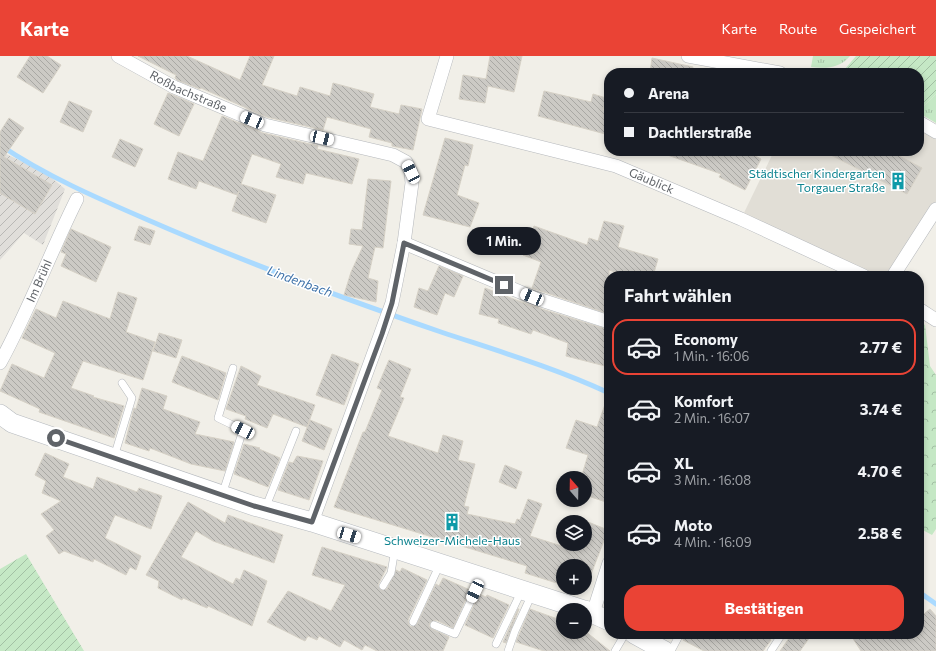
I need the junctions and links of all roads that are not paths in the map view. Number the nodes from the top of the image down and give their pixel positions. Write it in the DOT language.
graph roads {
  1 [pos="118,56"];
  2 [pos="447,56"];
  3 [pos="688,56"];
  4 [pos="753,68"];
  5 [pos="924,125"];
  6 [pos="936,132"];
  7 [pos="77,199"];
  8 [pos="936,209"];
  9 [pos="404,243"];
  10 [pos="853,271"];
  11 [pos="896,271"];
  12 [pos="924,312"];
  13 [pos="604,320"];
  14 [pos="936,320"];
  15 [pos="0,363"];
  16 [pos="233,368"];
  17 [pos="122,383"];
  18 [pos="0,414"];
  19 [pos="296,431"];
  20 [pos="114,458"];
  21 [pos="222,495"];
  22 [pos="265,509"];
  23 [pos="312,522"];
  24 [pos="395,549"];
  25 [pos="440,564"];
  26 [pos="482,577"];
  27 [pos="604,579"];
  28 [pos="383,586"];
  29 [pos="527,592"];
  30 [pos="593,614"];
  31 [pos="413,622"];
  32 [pos="434,625"];
  33 [pos="622,639"];
  34 [pos="643,639"];
  35 [pos="677,639"];
  36 [pos="779,639"];
  37 [pos="496,644"];
  38 [pos="508,651"];
  39 [pos="615,651"];
  40 [pos="665,651"];
  41 [pos="671,651"];
  42 [pos="772,651"];
  1 -- 9 [label="street, Roßbachstraße"];
  2 -- 10 [label="street, Gäublick"];
  3 -- 4 [label="street"];
  5 -- 6 [label="street"];
  7 -- 15 [label="street, Im Brühl"];
  8 -- 11 [label="street"];
  9 -- 13 [label="street"];
  9 -- 23 [label="street, Roßbachstraße"];
  12 -- 14 [label="street"];
  16 -- 21 [label="lane"];
  17 -- 20 [label="lane"];
  18 -- 20 [label="main road"];
  19 -- 22 [label="lane"];
  20 -- 21 [label="main road"];
  21 -- 22 [label="main road"];
  22 -- 23 [label="main road"];
  23 -- 24 [label="main road"];
  24 -- 25 [label="main road"];
  24 -- 28 [label="lane"];
  25 -- 26 [label="main road"];
  25 -- 31 [label="lane"];
  26 -- 29 [label="main road"];
  26 -- 32 [label="lane"];
  27 -- 30 [label="street"];
  29 -- 30 [label="main road"];
  29 -- 37 [label="lane"];
  29 -- 38 [label="lane"];
  33 -- 39 [label="lane"];
  34 -- 40 [label="main road"];
  35 -- 41 [label="lane"];
  36 -- 42 [label="lane"];
}
